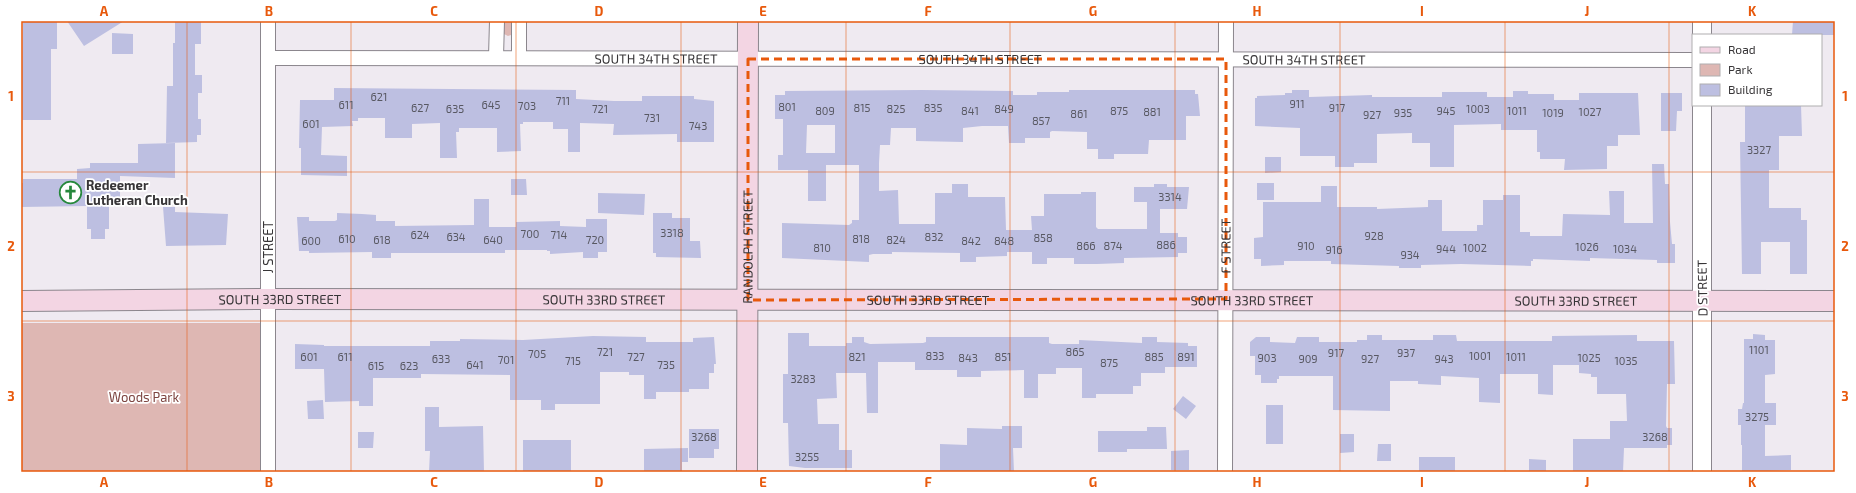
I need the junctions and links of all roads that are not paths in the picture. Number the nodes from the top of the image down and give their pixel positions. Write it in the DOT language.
graph roads {
  1 [pos="268,21"];
  2 [pos="496,21"];
  3 [pos="519,21"];
  4 [pos="748,21"];
  5 [pos="1226,21"];
  6 [pos="1702,21"];
  7 [pos="1702,34"];
  8 [pos="496,57"];
  9 [pos="268,58"];
  10 [pos="519,58"];
  11 [pos="748,59"];
  12 [pos="1226,59"];
  13 [pos="1692,60"];
  14 [pos="1702,106"];
  15 [pos="268,299"];
  16 [pos="1226,299"];
  17 [pos="748,300"];
  18 [pos="1702,300"];
  19 [pos="21,301"];
  20 [pos="1835,301"];
  21 [pos="268,472"];
  22 [pos="747,472"];
  23 [pos="1225,472"];
  24 [pos="1702,472"];
  1 -- 9 [label="street, J STREET"];
  2 -- 8 [label="street"];
  3 -- 10 [label="street"];
  4 -- 11 [label="main road, RANDOLPH STREET"];
  5 -- 12 [label="street, F STREET"];
  6 -- 7 [label="street"];
  8 -- 9 [label="street, SOUTH 34TH STREET"];
  8 -- 10 [label="street, SOUTH 34TH STREET"];
  9 -- 15 [label="street, J STREET"];
  10 -- 11 [label="street, SOUTH 34TH STREET"];
  11 -- 12 [label="street, SOUTH 34TH STREET"];
  11 -- 17 [label="main road, RANDOLPH STREET"];
  12 -- 13 [label="street, SOUTH 34TH STREET"];
  12 -- 16 [label="street, F STREET"];
  14 -- 18 [label="street, D STREET"];
  15 -- 17 [label="main road, SOUTH 33RD STREET"];
  15 -- 19 [label="main road, SOUTH 33RD STREET"];
  15 -- 21 [label="street, J STREET"];
  16 -- 17 [label="main road, SOUTH 33RD STREET"];
  16 -- 18 [label="main road, SOUTH 33RD STREET"];
  16 -- 23 [label="street, F STREET"];
  17 -- 22 [label="main road, RANDOLPH STREET"];
  18 -- 20 [label="main road, SOUTH 33RD STREET"];
  18 -- 24 [label="street, D STREET"];
}
